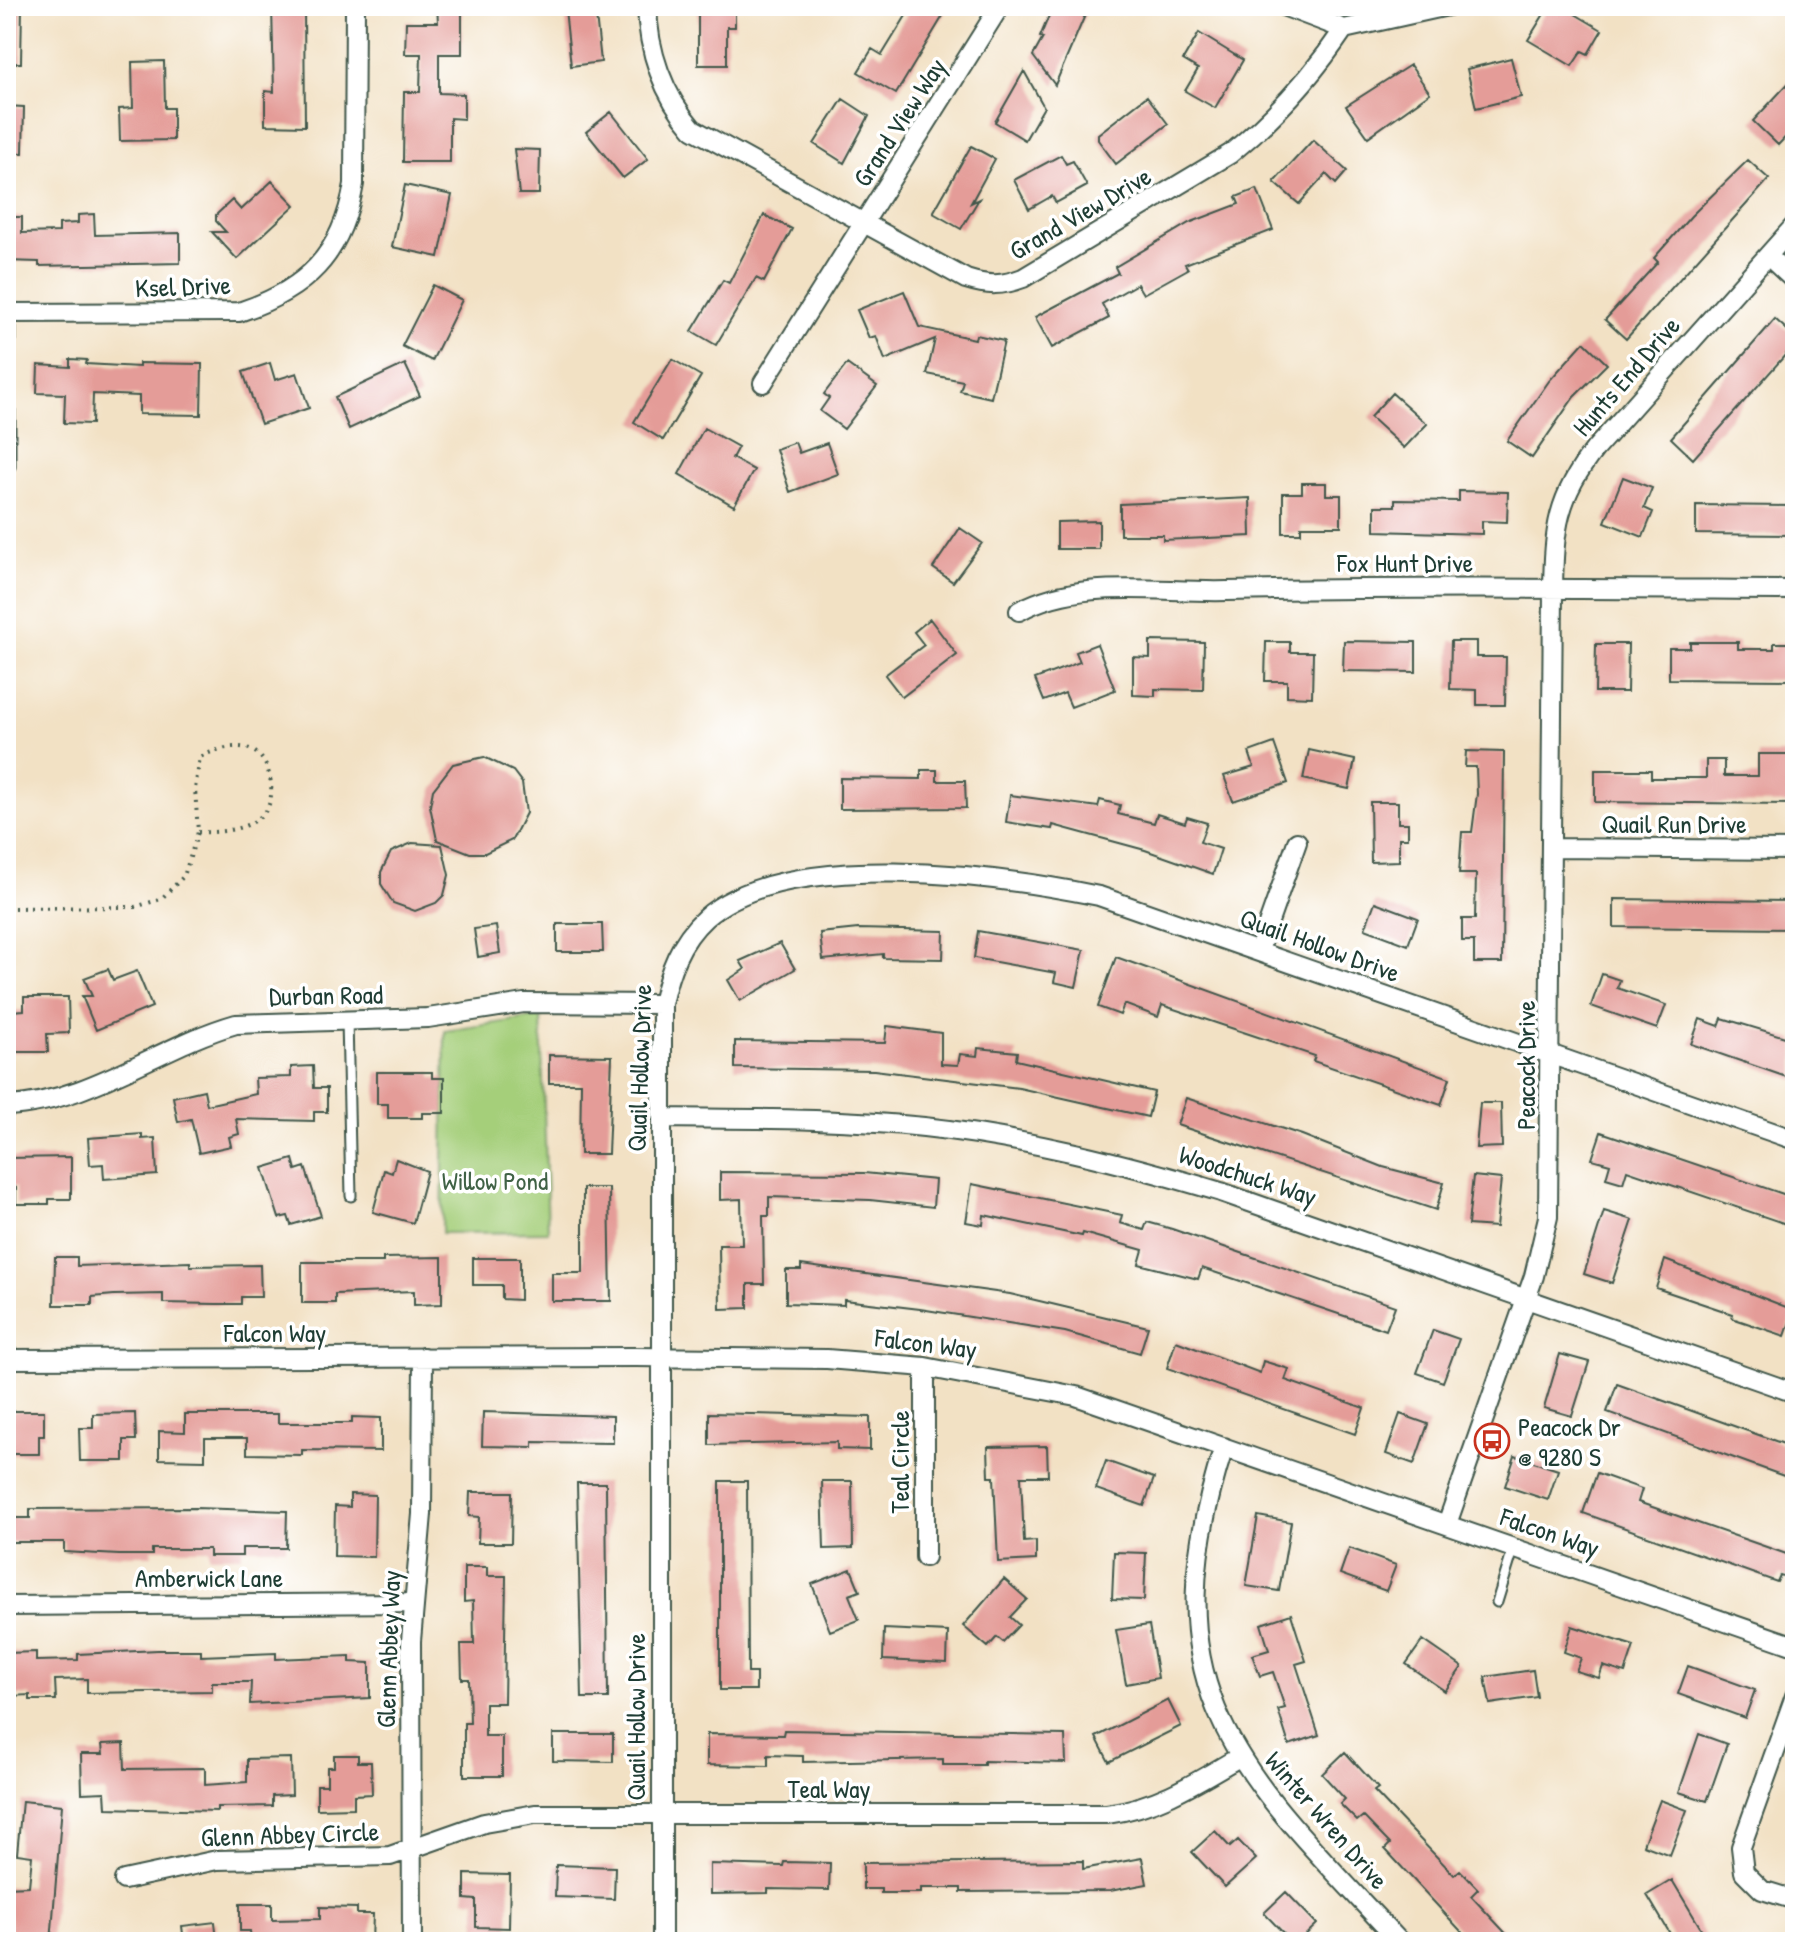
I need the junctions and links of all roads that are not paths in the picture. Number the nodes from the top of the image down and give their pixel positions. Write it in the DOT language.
graph roads {
  1 [pos="355,6"];
  2 [pos="647,6"];
  3 [pos="1000,6"];
  4 [pos="1283,6"];
  5 [pos="1448,6"];
  6 [pos="1344,29"];
  7 [pos="865,224"];
  8 [pos="1795,225"];
  9 [pos="1768,256"];
  10 [pos="1795,281"];
  11 [pos="8,313"];
  12 [pos="763,383"];
  13 [pos="10,467"];
  14 [pos="1553,589"];
  15 [pos="1795,590"];
  16 [pos="1019,611"];
  17 [pos="1297,842"];
  18 [pos="1552,848"];
  19 [pos="1795,850"];
  20 [pos="1259,950"];
  21 [pos="662,1004"];
  22 [pos="347,1020"];
  23 [pos="1551,1054"];
  24 [pos="6,1106"];
  25 [pos="662,1118"];
  26 [pos="1795,1140"];
  27 [pos="351,1196"];
  28 [pos="1525,1299"];
  29 [pos="423,1357"];
  30 [pos="662,1358"];
  31 [pos="6,1359"];
  32 [pos="925,1367"];
  33 [pos="1795,1393"];
  34 [pos="1224,1447"];
  35 [pos="1447,1524"];
  36 [pos="1514,1547"];
  37 [pos="925,1557"];
  38 [pos="1497,1602"];
  39 [pos="412,1603"];
  40 [pos="6,1606"];
  41 [pos="1795,1646"];
  42 [pos="1795,1696"];
  43 [pos="1239,1757"];
  44 [pos="661,1814"];
  45 [pos="412,1850"];
  46 [pos="124,1880"];
  47 [pos="1795,1900"];
  48 [pos="1389,1938"];
  49 [pos="412,1942"];
  50 [pos="662,1942"];
  1 -- 11 [label="street, Ksel Drive"];
  2 -- 7 [label="street, Grand View Drive"];
  3 -- 7 [label="street, Grand View Way"];
  4 -- 6 [label="street"];
  5 -- 6 [label="street"];
  6 -- 7 [label="street, Grand View Drive"];
  7 -- 12 [label="street, Grand View Way"];
  8 -- 9 [label="street, Hunts End Drive"];
  9 -- 10 [label="street"];
  9 -- 14 [label="street, Hunts End Drive"];
  11 -- 13 [label="lane"];
  14 -- 15 [label="street, Fox Hunt Drive"];
  14 -- 16 [label="street, Fox Hunt Drive"];
  14 -- 18 [label="street, Peacock Drive"];
  17 -- 20 [label="street"];
  18 -- 19 [label="street, Quail Run Drive"];
  18 -- 23 [label="street, Peacock Drive"];
  20 -- 21 [label="street, Quail Hollow Drive"];
  20 -- 23 [label="street, Quail Hollow Drive"];
  21 -- 22 [label="street, Durban Road"];
  21 -- 25 [label="street, Quail Hollow Drive"];
  22 -- 24 [label="street, Durban Road"];
  22 -- 27 [label="lane"];
  23 -- 26 [label="street, Quail Hollow Drive"];
  23 -- 28 [label="street, Peacock Drive"];
  25 -- 28 [label="street, Woodchuck Way"];
  25 -- 30 [label="street, Quail Hollow Drive"];
  28 -- 33 [label="street, Woodchuck Way"];
  28 -- 35 [label="street, Peacock Drive"];
  29 -- 30 [label="street, Falcon Way"];
  29 -- 31 [label="street, Falcon Way"];
  29 -- 39 [label="street, Glenn Abbey Way"];
  30 -- 32 [label="street, Falcon Way"];
  30 -- 44 [label="street, Quail Hollow Drive"];
  32 -- 34 [label="street, Falcon Way"];
  32 -- 37 [label="street, Teal Circle"];
  34 -- 35 [label="street, Falcon Way"];
  34 -- 43 [label="street, Winter Wren Drive"];
  35 -- 36 [label="street, Falcon Way"];
  36 -- 38 [label="lane"];
  36 -- 41 [label="street, Falcon Way"];
  39 -- 40 [label="street, Amberwick Lane"];
  39 -- 45 [label="street, Glenn Abbey Way"];
  42 -- 47 [label="street"];
  43 -- 44 [label="street, Teal Way"];
  43 -- 48 [label="street, Winter Wren Drive"];
  44 -- 45 [label="street, Teal Way"];
  44 -- 50 [label="street, Quail Hollow Drive"];
  45 -- 46 [label="street, Glenn Abbey Circle"];
  45 -- 49 [label="street, Glenn Abbey Way"];
}
